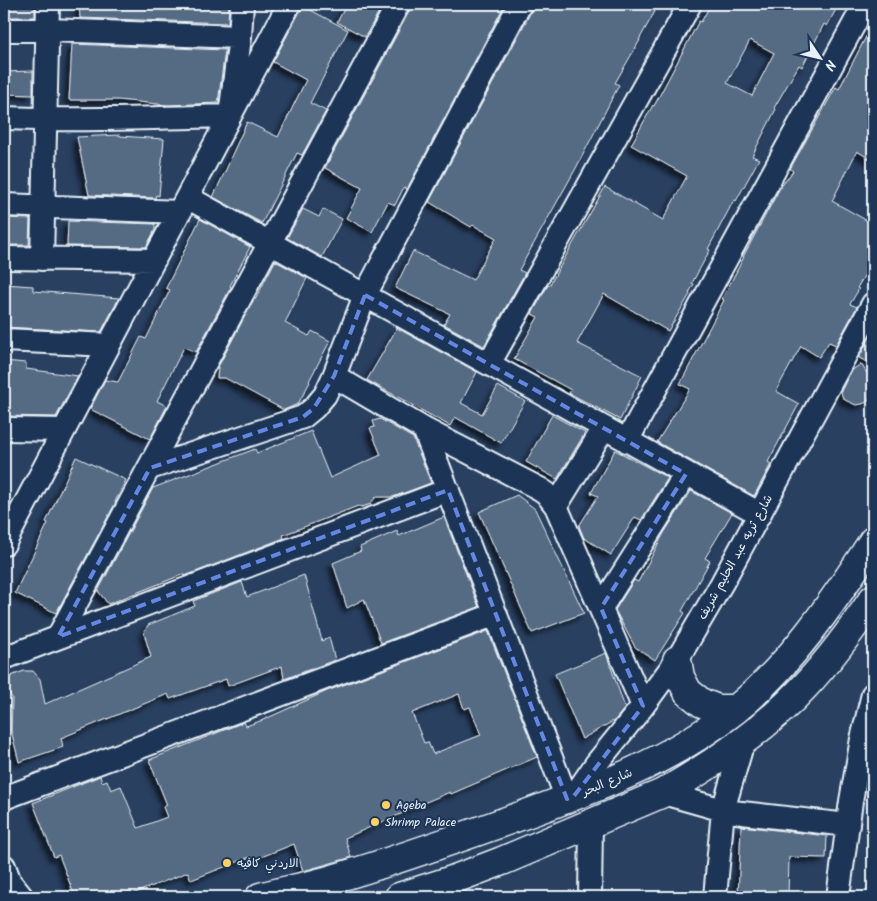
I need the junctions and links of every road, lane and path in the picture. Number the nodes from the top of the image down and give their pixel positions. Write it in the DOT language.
graph roads {
  1 [pos="48,4"];
  2 [pos="242,4"];
  3 [pos="289,4"];
  4 [pos="398,4"];
  5 [pos="520,4"];
  6 [pos="690,4"];
  7 [pos="865,4"];
  8 [pos="4,30"];
  9 [pos="48,30"];
  10 [pos="240,37"];
  11 [pos="230,116"];
  12 [pos="4,118"];
  13 [pos="46,119"];
  14 [pos="183,204"];
  15 [pos="4,205"];
  16 [pos="44,206"];
  17 [pos="270,243"];
  18 [pos="4,258"];
  19 [pos="42,258"];
  20 [pos="154,260"];
  21 [pos="365,296"];
  22 [pos="873,304"];
  23 [pos="4,340"];
  24 [pos="109,345"];
  25 [pos="489,364"];
  26 [pos="334,376"];
  27 [pos="604,428"];
  28 [pos="4,429"];
  29 [pos="424,429"];
  30 [pos="64,430"];
  31 [pos="627,440"];
  32 [pos="150,468"];
  33 [pos="686,474"];
  34 [pos="448,490"];
  35 [pos="556,506"];
  36 [pos="760,514"];
  37 [pos="873,541"];
  38 [pos="4,544"];
  39 [pos="873,599"];
  40 [pos="600,608"];
  41 [pos="496,614"];
  42 [pos="58,637"];
  43 [pos="4,658"];
  44 [pos="676,660"];
  45 [pos="873,694"];
  46 [pos="643,706"];
  47 [pos="736,709"];
  48 [pos="743,742"];
  49 [pos="663,793"];
  50 [pos="4,798"];
  51 [pos="571,798"];
  52 [pos="724,810"];
  53 [pos="591,823"];
  54 [pos="848,825"];
  55 [pos="4,866"];
  56 [pos="267,896"];
  57 [pos="22,897"];
  58 [pos="399,897"];
  59 [pos="590,897"];
  60 [pos="715,897"];
  61 [pos="838,897"];
  1 -- 9 [label="street"];
  2 -- 10 [label="street"];
  3 -- 11 [label="street"];
  4 -- 17 [label="street"];
  5 -- 21 [label="street"];
  6 -- 25 [label="street"];
  7 -- 31 [label="street"];
  8 -- 9 [label="street"];
  9 -- 10 [label="street"];
  9 -- 13 [label="street"];
  10 -- 11 [label="street"];
  11 -- 13 [label="street"];
  11 -- 14 [label="street"];
  12 -- 13 [label="street"];
  13 -- 16 [label="street"];
  14 -- 16 [label="street"];
  14 -- 17 [label="street"];
  14 -- 20 [label="street"];
  15 -- 16 [label="street"];
  16 -- 19 [label="street"];
  17 -- 21 [label="street"];
  17 -- 32 [label="street"];
  18 -- 19 [label="street"];
  19 -- 20 [label="street"];
  20 -- 24 [label="street"];
  21 -- 25 [label="street"];
  21 -- 26 [label="street"];
  22 -- 36 [label="street, شارع ثريه عبد الحليم شريف"];
  23 -- 24 [label="street"];
  24 -- 30 [label="street"];
  25 -- 27 [label="street"];
  26 -- 29 [label="street"];
  26 -- 32 [label="street"];
  27 -- 31 [label="street"];
  27 -- 35 [label="street"];
  28 -- 30 [label="street"];
  29 -- 34 [label="street"];
  29 -- 35 [label="street"];
  30 -- 38 [label="street"];
  31 -- 33 [label="street"];
  32 -- 42 [label="street"];
  33 -- 36 [label="street"];
  33 -- 40 [label="street"];
  34 -- 41 [label="street"];
  34 -- 42 [label="street"];
  35 -- 40 [label="street"];
  36 -- 44 [label="street, شارع ثريه عبد الحليم شريف"];
  37 -- 47 [label="main road, شارع البحر"];
  39 -- 48 [label="main road"];
  40 -- 46 [label="street"];
  41 -- 50 [label="street"];
  41 -- 51 [label="street"];
  42 -- 43 [label="street"];
  44 -- 46 [label="street, شارع ثريه عبد الحليم شريف"];
  44 -- 47 [label="main road"];
  45 -- 54 [label="street"];
  46 -- 51 [label="street, شارع ثريه عبد الحليم شريف"];
  47 -- 51 [label="main road, شارع البحر"];
  48 -- 49 [label="main road"];
  48 -- 52 [label="street"];
  49 -- 52 [label="street"];
  49 -- 53 [label="main road"];
  51 -- 56 [label="main road, شارع البحر"];
  52 -- 54 [label="street"];
  52 -- 60 [label="street"];
  53 -- 58 [label="main road"];
  53 -- 59 [label="street"];
  54 -- 61 [label="street"];
  55 -- 57 [label="street"];
}
